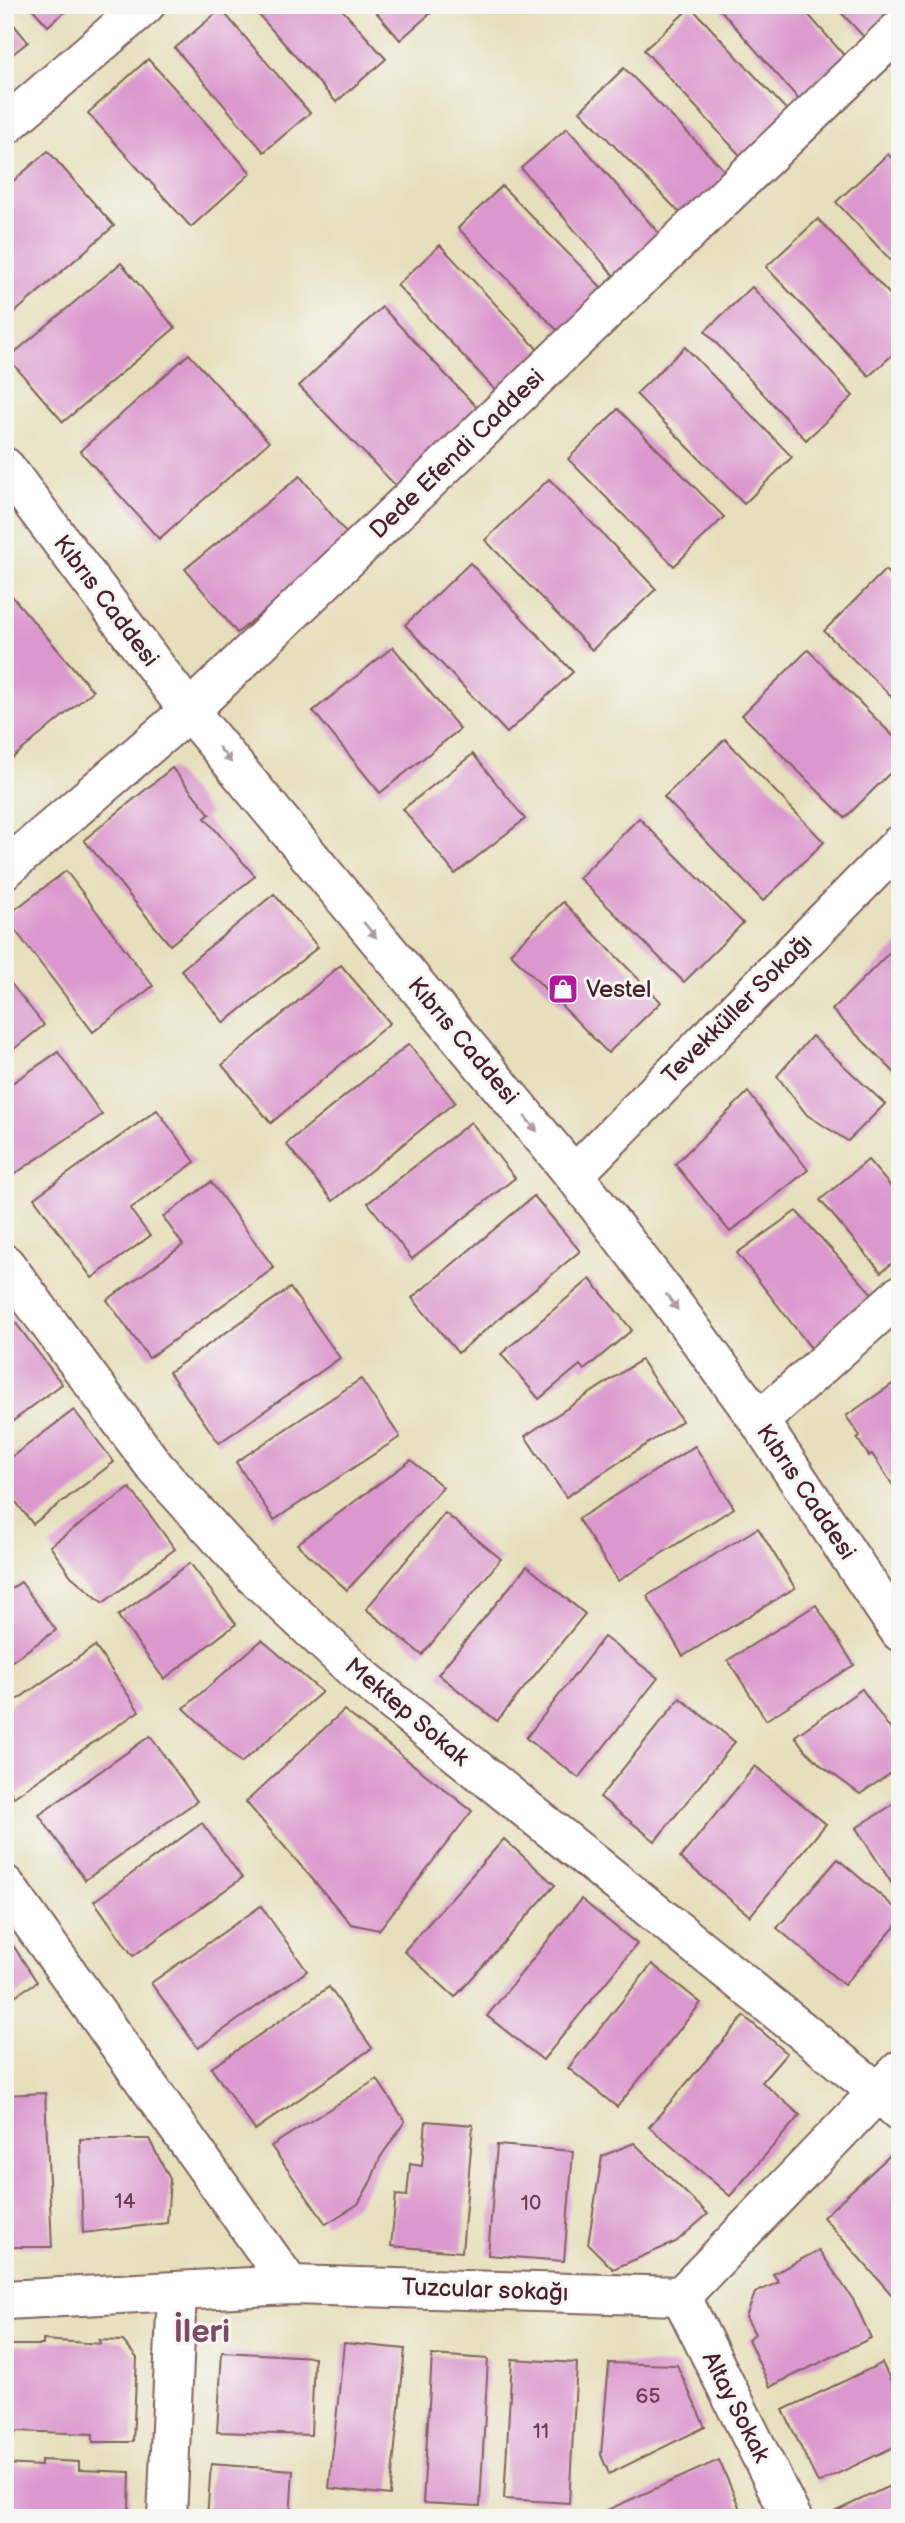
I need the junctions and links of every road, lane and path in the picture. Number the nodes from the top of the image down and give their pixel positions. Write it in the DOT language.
graph roads {
  1 [pos="145,5"];
  2 [pos="900,29"];
  3 [pos="5,126"];
  4 [pos="5,467"];
  5 [pos="189,711"];
  6 [pos="900,844"];
  7 [pos="5,869"];
  8 [pos="574,1175"];
  9 [pos="5,1264"];
  10 [pos="900,1295"];
  11 [pos="760,1421"];
  12 [pos="900,1632"];
  13 [pos="5,1885"];
  14 [pos="892,2091"];
  15 [pos="290,2285"];
  16 [pos="177,2291"];
  17 [pos="681,2296"];
  18 [pos="5,2300"];
  19 [pos="167,2518"];
  20 [pos="792,2518"];
  1 -- 3 [label="street"];
  2 -- 5 [label="street, Dede Efendi Caddesi"];
  4 -- 5 [label="street, Kıbrıs Caddesi"];
  5 -- 7 [label="street, Dede Efendi Caddesi"];
  5 -- 8 [label="street, Kıbrıs Caddesi, one-way"];
  6 -- 8 [label="street, Tevekküller Sokağı"];
  8 -- 11 [label="street, Kıbrıs Caddesi, one-way"];
  9 -- 14 [label="street, Mektep Sokak"];
  10 -- 11 [label="street"];
  11 -- 12 [label="street, Kıbrıs Caddesi"];
  13 -- 15 [label="street"];
  14 -- 17 [label="street"];
  15 -- 16 [label="street, Tuzcular sokağı"];
  15 -- 17 [label="street, Tuzcular sokağı"];
  16 -- 18 [label="street, Tuzcular sokağı"];
  16 -- 19 [label="street"];
  17 -- 20 [label="street, Altay Sokak"];
}
